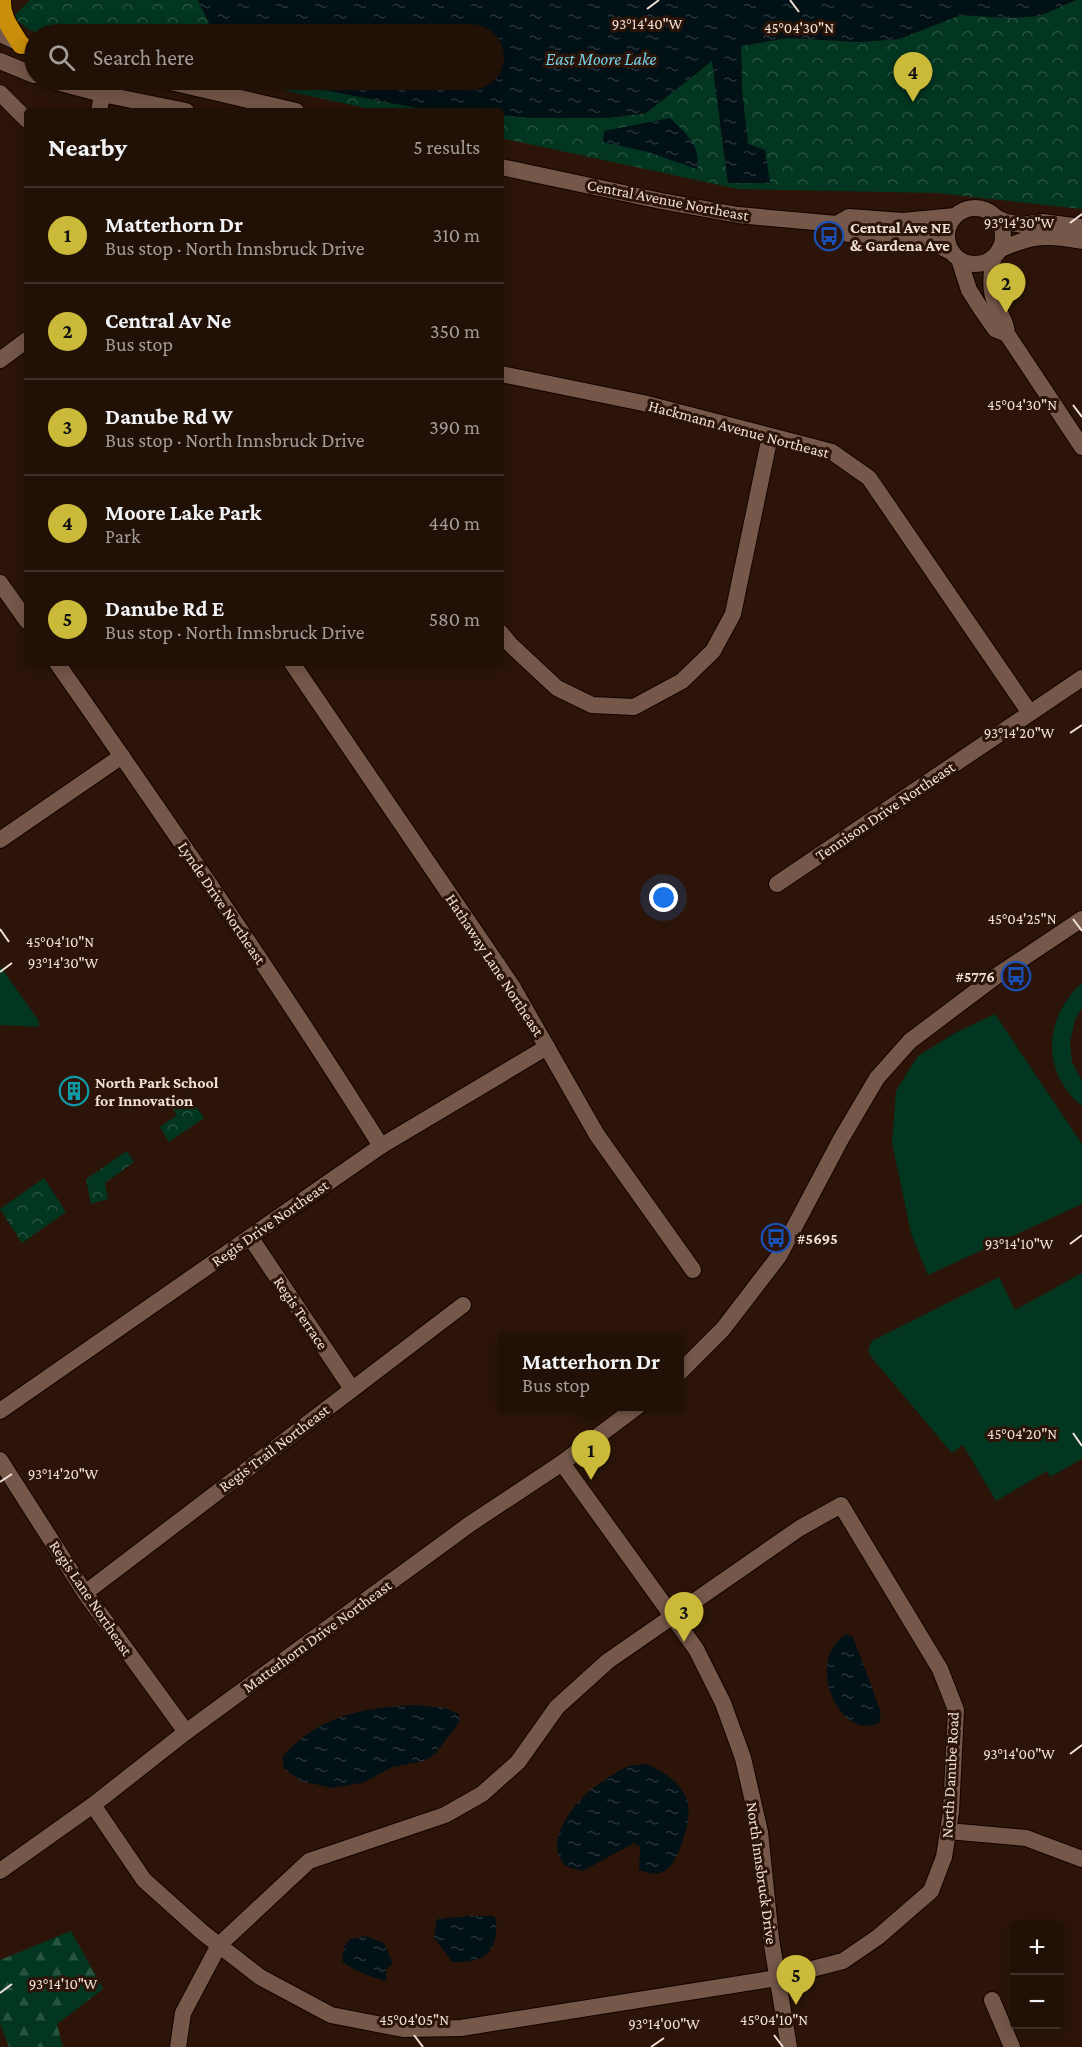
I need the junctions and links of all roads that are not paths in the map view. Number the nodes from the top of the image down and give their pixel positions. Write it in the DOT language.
graph roads {
  1 [pos="2,0"];
  2 [pos="0,34"];
  3 [pos="24,43"];
  4 [pos="24,46"];
  5 [pos="0,61"];
  6 [pos="24,71"];
  7 [pos="103,90"];
  8 [pos="114,90"];
  9 [pos="205,90"];
  10 [pos="0,93"];
  11 [pos="100,108"];
  12 [pos="176,108"];
  13 [pos="283,108"];
  14 [pos="24,117"];
  15 [pos="504,168"];
  16 [pos="955,216"];
  17 [pos="995,217"];
  18 [pos="837,224"];
  19 [pos="1082,227"];
  20 [pos="1082,241"];
  21 [pos="996,254"];
  22 [pos="955,256"];
  23 [pos="1007,334"];
  24 [pos="24,342"];
  25 [pos="0,360"];
  26 [pos="504,375"];
  27 [pos="770,436"];
  28 [pos="1082,447"];
  29 [pos="0,583"];
  30 [pos="24,617"];
  31 [pos="504,637"];
  32 [pos="59,666"];
  33 [pos="294,666"];
  34 [pos="1082,678"];
  35 [pos="1030,713"];
  36 [pos="122,756"];
  37 [pos="0,840"];
  38 [pos="777,884"];
  39 [pos="1082,919"];
  40 [pos="547,1047"];
  41 [pos="381,1146"];
  42 [pos="250,1237"];
  43 [pos="693,1270"];
  44 [pos="463,1305"];
  45 [pos="684,1368"];
  46 [pos="352,1389"];
  47 [pos="0,1411"];
  48 [pos="633,1411"];
  49 [pos="0,1460"];
  50 [pos="562,1463"];
  51 [pos="85,1593"];
  52 [pos="671,1617"];
  53 [pos="186,1732"];
  54 [pos="93,1805"];
  55 [pos="948,1831"];
  56 [pos="1082,1859"];
  57 [pos="0,1871"];
  58 [pos="219,1945"];
  59 [pos="777,1978"];
  60 [pos="992,2000"];
  61 [pos="178,2047"];
  62 [pos="789,2047"];
  63 [pos="1012,2047"];
  1 -- 3 [label="highway"];
  2 -- 4 [label="street"];
  5 -- 6 [label="street"];
  7 -- 11 [label="street"];
  8 -- 12 [label="street"];
  9 -- 13 [label="street"];
  10 -- 14 [label="street"];
  15 -- 18 [label="street, Central Avenue Northeast"];
  16 -- 17 [label="street"];
  16 -- 18 [label="street, Central Avenue Northeast"];
  16 -- 22 [label="street"];
  17 -- 19 [label="street"];
  17 -- 21 [label="street"];
  18 -- 22 [label="street, Central Avenue Northeast"];
  20 -- 21 [label="street"];
  21 -- 22 [label="street"];
  21 -- 23 [label="street"];
  22 -- 23 [label="street"];
  23 -- 28 [label="street"];
  24 -- 25 [label="street"];
  26 -- 27 [label="street, Hackmann Avenue Northeast"];
  27 -- 31 [label="street"];
  27 -- 35 [label="street, Hackmann Avenue Northeast"];
  29 -- 30 [label="street"];
  32 -- 36 [label="street, Lynde Drive Northeast"];
  33 -- 40 [label="street, Hathaway Lane Northeast"];
  34 -- 35 [label="street, Tennison Drive Northeast"];
  35 -- 38 [label="street, Tennison Drive Northeast"];
  36 -- 37 [label="street"];
  36 -- 41 [label="street, Lynde Drive Northeast"];
  39 -- 45 [label="street"];
  40 -- 41 [label="street, Regis Drive Northeast"];
  40 -- 43 [label="street, Hathaway Lane Northeast"];
  41 -- 42 [label="street, Regis Drive Northeast"];
  42 -- 46 [label="street, Regis Terrace"];
  42 -- 47 [label="street, Regis Drive Northeast"];
  44 -- 46 [label="street, Regis Trail Northeast"];
  46 -- 51 [label="street, Regis Trail Northeast"];
  48 -- 50 [label="street, Matterhorn Drive Northeast"];
  49 -- 51 [label="street, Regis Lane Northeast"];
  50 -- 52 [label="street, North Innsbruck Drive"];
  50 -- 53 [label="street, Matterhorn Drive Northeast"];
  51 -- 53 [label="street, Regis Lane Northeast"];
  52 -- 55 [label="street, North Danube Road"];
  52 -- 58 [label="street"];
  52 -- 59 [label="street, North Innsbruck Drive"];
  53 -- 54 [label="street, Matterhorn Drive Northeast"];
  54 -- 57 [label="street, Matterhorn Drive Northeast"];
  54 -- 58 [label="street, North Danube Road"];
  55 -- 56 [label="street"];
  55 -- 59 [label="street, North Danube Road"];
  58 -- 59 [label="street, North Danube Road"];
  58 -- 61 [label="street"];
  59 -- 62 [label="street, North Innsbruck Drive"];
  60 -- 63 [label="street"];
}
